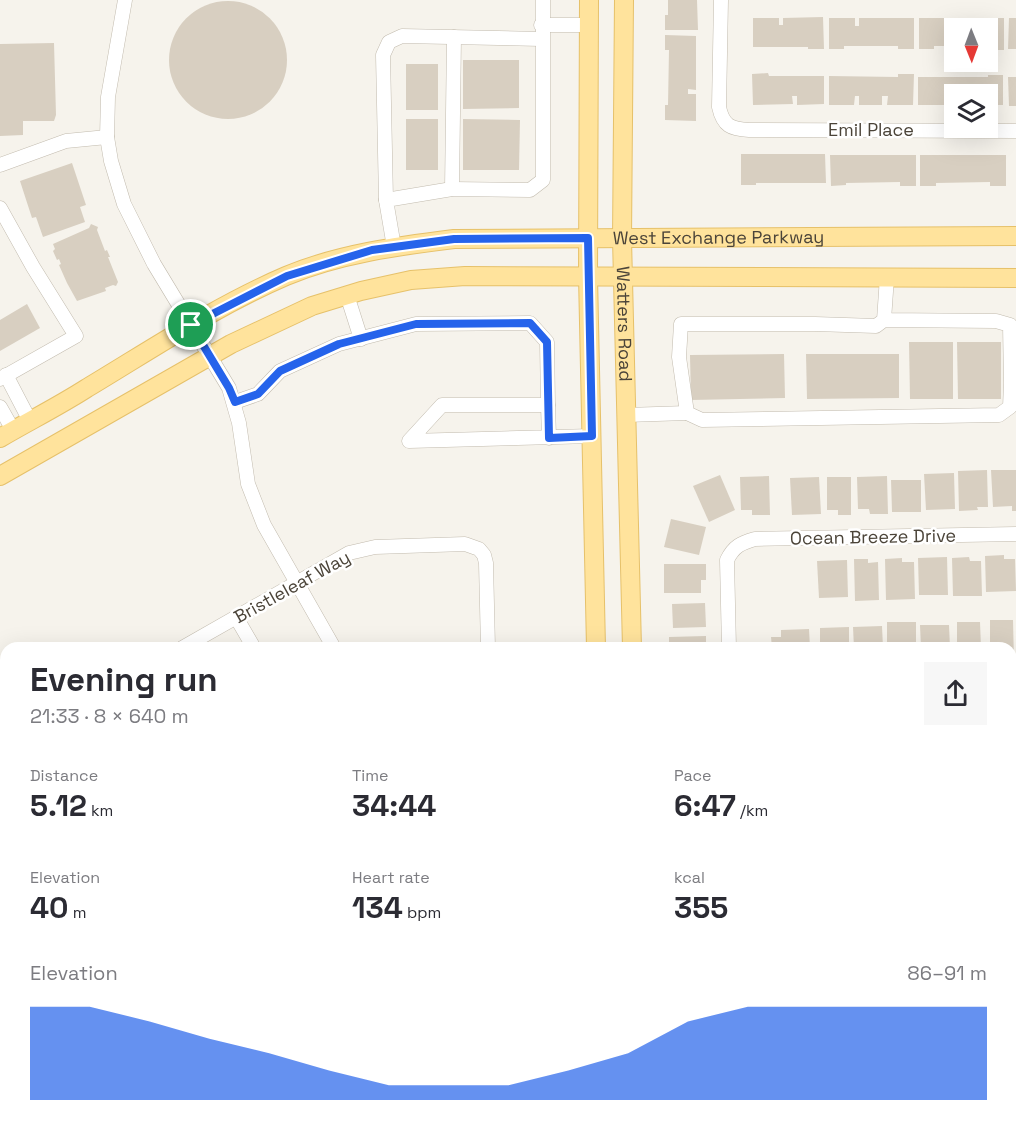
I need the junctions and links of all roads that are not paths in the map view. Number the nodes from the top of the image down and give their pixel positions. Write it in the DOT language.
graph roads {
  1 [pos="125,0"];
  2 [pos="543,0"];
  3 [pos="589,0"];
  4 [pos="624,0"];
  5 [pos="721,0"];
  6 [pos="589,25"];
  7 [pos="541,32"];
  8 [pos="454,37"];
  9 [pos="1016,131"];
  10 [pos="107,137"];
  11 [pos="0,165"];
  12 [pos="452,189"];
  13 [pos="386,200"];
  14 [pos="0,208"];
  15 [pos="1016,236"];
  16 [pos="588,238"];
  17 [pos="622,239"];
  18 [pos="394,247"];
  19 [pos="588,276"];
  20 [pos="623,276"];
  21 [pos="887,277"];
  22 [pos="1016,278"];
  23 [pos="347,295"];
  24 [pos="884,320"];
  25 [pos="191,325"];
  26 [pos="360,339"];
  27 [pos="210,356"];
  28 [pos="3,377"];
  29 [pos="1014,381"];
  30 [pos="235,402"];
  31 [pos="548,405"];
  32 [pos="0,406"];
  33 [pos="687,413"];
  34 [pos="626,415"];
  35 [pos="30,421"];
  36 [pos="6,434"];
  37 [pos="592,436"];
  38 [pos="549,438"];
  39 [pos="0,476"];
  40 [pos="1016,534"];
  41 [pos="297,583"];
  42 [pos="236,617"];
  43 [pos="192,642"];
  44 [pos="251,642"];
  45 [pos="331,642"];
  46 [pos="488,642"];
  47 [pos="596,642"];
  48 [pos="632,642"];
  49 [pos="729,642"];
  1 -- 10 [label="street"];
  2 -- 7 [label="street"];
  3 -- 6 [label="main road, Watters Road"];
  4 -- 17 [label="main road, Watters Road"];
  5 -- 9 [label="street, Emil Place"];
  6 -- 7 [label="street"];
  6 -- 16 [label="main road, Watters Road"];
  7 -- 8 [label="street"];
  7 -- 12 [label="street"];
  8 -- 12 [label="street"];
  8 -- 13 [label="street"];
  10 -- 11 [label="street"];
  10 -- 25 [label="street"];
  12 -- 13 [label="street"];
  13 -- 18 [label="street"];
  14 -- 28 [label="street"];
  15 -- 17 [label="main road, West Exchange Parkway"];
  16 -- 17 [label="main road, West Exchange Parkway"];
  16 -- 18 [label="main road, West Exchange Parkway"];
  16 -- 19 [label="main road, Watters Road"];
  17 -- 20 [label="main road, Watters Road"];
  18 -- 25 [label="main road, West Exchange Parkway"];
  19 -- 20 [label="main road, West Exchange Parkway"];
  19 -- 23 [label="main road, West Exchange Parkway"];
  19 -- 37 [label="main road, Watters Road"];
  20 -- 21 [label="main road, West Exchange Parkway"];
  20 -- 34 [label="main road, Watters Road"];
  21 -- 22 [label="main road, West Exchange Parkway"];
  21 -- 24 [label="street"];
  23 -- 26 [label="street"];
  23 -- 27 [label="main road, West Exchange Parkway"];
  24 -- 29 [label="street"];
  24 -- 33 [label="street"];
  25 -- 27 [label="street"];
  25 -- 35 [label="main road, West Exchange Parkway"];
  26 -- 30 [label="street"];
  26 -- 31 [label="street"];
  27 -- 30 [label="street"];
  27 -- 39 [label="main road, West Exchange Parkway"];
  28 -- 35 [label="street"];
  29 -- 33 [label="street"];
  30 -- 41 [label="street"];
  31 -- 38 [label="street"];
  31 -- 38 [label="street"];
  32 -- 36 [label="street"];
  33 -- 34 [label="street"];
  34 -- 48 [label="main road, Watters Road"];
  35 -- 36 [label="main road, West Exchange Parkway"];
  37 -- 38 [label="street"];
  37 -- 47 [label="main road, Watters Road"];
  40 -- 49 [label="street, Ocean Breeze Drive"];
  41 -- 42 [label="street, Bristleleaf Way"];
  41 -- 45 [label="street"];
  41 -- 46 [label="street, Bristleleaf Way"];
  42 -- 43 [label="street, Bristleleaf Way"];
  42 -- 44 [label="street"];
}
